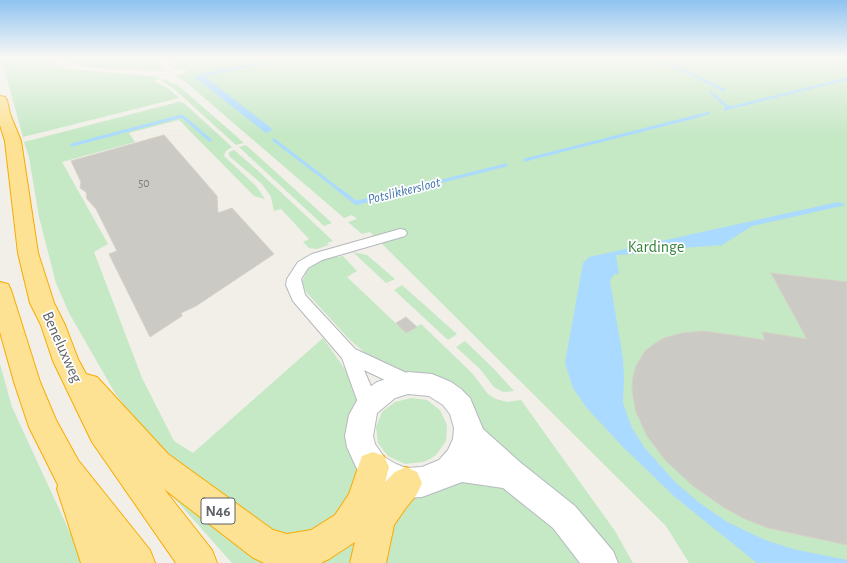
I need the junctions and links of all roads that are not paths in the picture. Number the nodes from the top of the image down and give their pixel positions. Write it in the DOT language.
graph roads {
  1 [pos="0,100"];
  2 [pos="400,233"];
  3 [pos="0,290"];
  4 [pos="349,354"];
  5 [pos="66,361"];
  6 [pos="408,383"];
  7 [pos="368,405"];
  8 [pos="468,428"];
  9 [pos="373,466"];
  10 [pos="450,470"];
  11 [pos="67,471"];
  12 [pos="510,474"];
  13 [pos="406,482"];
  14 [pos="100,563"];
  15 [pos="137,563"];
  16 [pos="199,563"];
  17 [pos="368,563"];
  18 [pos="601,563"];
  1 -- 5 [label="highway, Beneluxweg / N46"];
  2 -- 4 [label="street"];
  3 -- 11 [label="highway"];
  4 -- 6 [label="street"];
  4 -- 7 [label="street"];
  5 -- 9 [label="highway, N46"];
  5 -- 16 [label="highway, Beneluxweg / N46"];
  6 -- 7 [label="street"];
  6 -- 8 [label="street"];
  7 -- 9 [label="street"];
  8 -- 10 [label="street"];
  8 -- 12 [label="street"];
  9 -- 13 [label="street"];
  10 -- 12 [label="street"];
  10 -- 13 [label="street"];
  11 -- 14 [label="highway"];
  11 -- 15 [label="highway"];
  12 -- 18 [label="street"];
  13 -- 17 [label="highway"];
}
